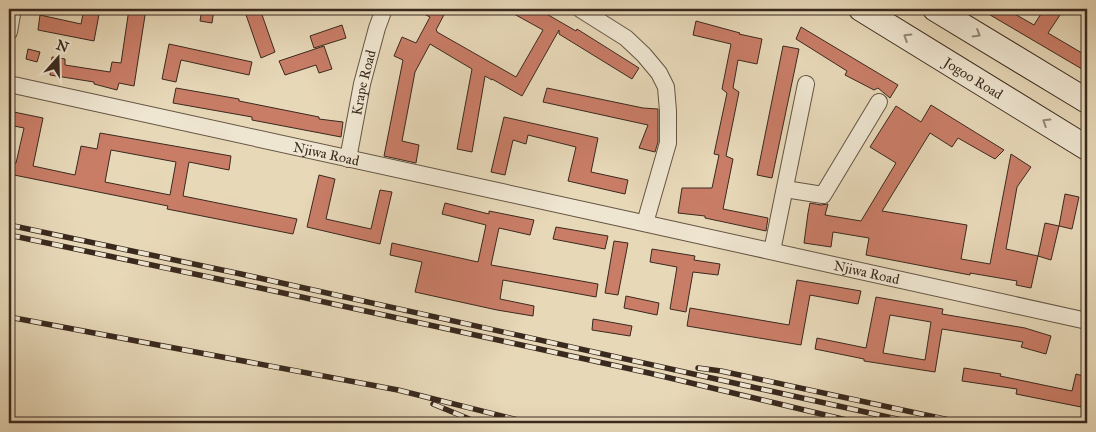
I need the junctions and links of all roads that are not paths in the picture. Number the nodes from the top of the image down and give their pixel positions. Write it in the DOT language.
graph roads {
  1 [pos="13,9"];
  2 [pos="384,9"];
  3 [pos="580,9"];
  4 [pos="861,9"];
  5 [pos="935,9"];
  6 [pos="9,32"];
  7 [pos="9,84"];
  8 [pos="806,84"];
  9 [pos="1087,101"];
  10 [pos="879,102"];
  11 [pos="1087,148"];
  12 [pos="348,159"];
  13 [pos="785,189"];
  14 [pos="645,223"];
  15 [pos="772,251"];
  16 [pos="1087,321"];
  1 -- 6 [label="street"];
  2 -- 12 [label="street, Krape Road"];
  3 -- 14 [label="street"];
  11 -- 4 [label="main road, Jogoo Road, one-way"];
  5 -- 9 [label="main road, one-way"];
  7 -- 12 [label="street, Njiwa Road"];
  8 -- 13 [label="street"];
  10 -- 13 [label="street"];
  12 -- 14 [label="street, Njiwa Road"];
  13 -- 15 [label="street"];
  14 -- 15 [label="street, Njiwa Road"];
  15 -- 16 [label="street, Njiwa Road"];
}
